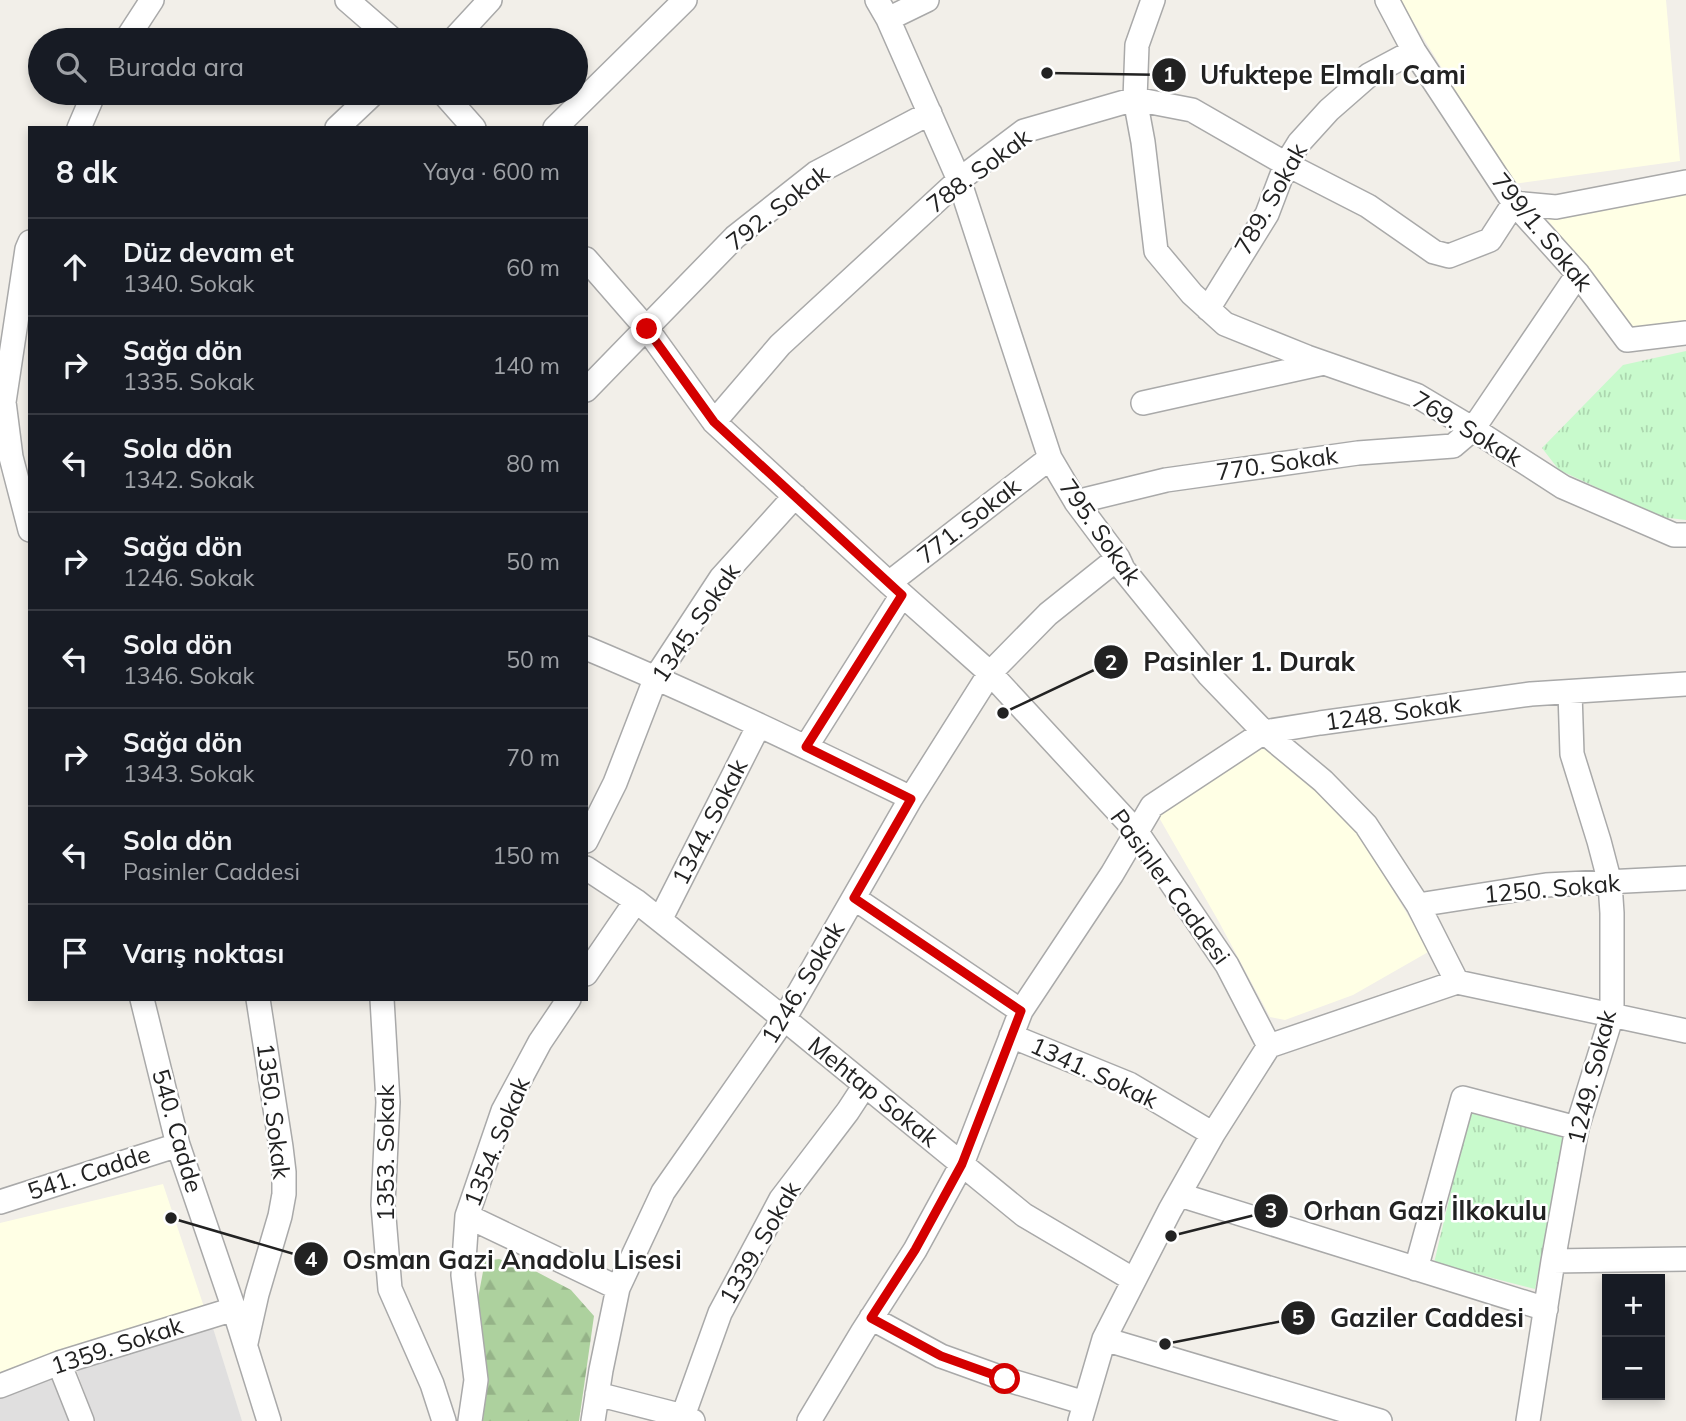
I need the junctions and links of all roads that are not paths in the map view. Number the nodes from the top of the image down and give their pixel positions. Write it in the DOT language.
graph roads {
  1 [pos="152,0"];
  2 [pos="347,0"];
  3 [pos="490,0"];
  4 [pos="685,0"];
  5 [pos="927,0"];
  6 [pos="1153,0"];
  7 [pos="1387,0"];
  8 [pos="883,9"];
  9 [pos="134,28"];
  10 [pos="379,28"];
  11 [pos="464,28"];
  12 [pos="1414,51"];
  13 [pos="588,96"];
  14 [pos="1135,99"];
  15 [pos="89,105"];
  16 [pos="361,105"];
  17 [pos="454,105"];
  18 [pos="578,105"];
  19 [pos="930,113"];
  20 [pos="80,126"];
  21 [pos="339,126"];
  22 [pos="472,126"];
  23 [pos="557,126"];
  24 [pos="1286,164"];
  25 [pos="959,180"];
  26 [pos="1686,182"];
  27 [pos="1514,203"];
  28 [pos="28,247"];
  29 [pos="588,261"];
  30 [pos="1578,274"];
  31 [pos="1208,309"];
  32 [pos="647,329"];
  33 [pos="1686,333"];
  34 [pos="1326,363"];
  35 [pos="588,388"];
  36 [pos="2,397"];
  37 [pos="1143,403"];
  38 [pos="714,422"];
  39 [pos="1474,429"];
  40 [pos="1050,458"];
  41 [pos="795,496"];
  42 [pos="1076,502"];
  43 [pos="28,522"];
  44 [pos="1686,535"];
  45 [pos="1118,558"];
  46 [pos="896,589"];
  47 [pos="588,649"];
  48 [pos="990,673"];
  49 [pos="656,677"];
  50 [pos="1686,684"];
  51 [pos="1570,692"];
  52 [pos="759,725"];
  53 [pos="1264,732"];
  54 [pos="806,747"];
  55 [pos="911,799"];
  56 [pos="1136,831"];
  57 [pos="588,837"];
  58 [pos="588,869"];
  59 [pos="1686,878"];
  60 [pos="1609,883"];
  61 [pos="854,898"];
  62 [pos="636,901"];
  63 [pos="1418,905"];
  64 [pos="660,920"];
  65 [pos="588,971"];
  66 [pos="1457,982"];
  67 [pos="142,1001"];
  68 [pos="258,1001"];
  69 [pos="382,1001"];
  70 [pos="568,1001"];
  71 [pos="1021,1011"];
  72 [pos="1612,1015"];
  73 [pos="784,1019"];
  74 [pos="1686,1031"];
  75 [pos="1012,1036"];
  76 [pos="1269,1046"];
  77 [pos="865,1085"];
  78 [pos="1577,1128"];
  79 [pos="1213,1134"];
  80 [pos="178,1145"];
  81 [pos="962,1164"];
  82 [pos="1180,1195"];
  83 [pos="0,1202"];
  84 [pos="467,1216"];
  85 [pos="1686,1259"];
  86 [pos="1553,1261"];
  87 [pos="1416,1269"];
  88 [pos="1134,1280"];
  89 [pos="618,1288"];
  90 [pos="234,1309"];
  91 [pos="1546,1310"];
  92 [pos="871,1318"];
  93 [pos="1104,1339"];
  94 [pos="246,1345"];
  95 [pos="59,1363"];
  96 [pos="0,1386"];
  97 [pos="597,1394"];
  98 [pos="1082,1412"];
  99 [pos="688,1419"];
  100 [pos="82,1421"];
  101 [pos="269,1421"];
  102 [pos="444,1421"];
  103 [pos="470,1421"];
  104 [pos="593,1421"];
  105 [pos="809,1421"];
  106 [pos="1380,1421"];
  107 [pos="1528,1421"];
  1 -- 9 [label="street"];
  2 -- 10 [label="street"];
  3 -- 11 [label="street"];
  4 -- 13 [label="street"];
  5 -- 8 [label="street"];
  6 -- 14 [label="street, 769. Sokak"];
  7 -- 12 [label="street, 799/1. Sokak"];
  8 -- 19 [label="street, 795. Sokak"];
  12 -- 24 [label="street, 789. Sokak"];
  12 -- 27 [label="street, 799/1. Sokak"];
  14 -- 24 [label="street, 788. Sokak"];
  14 -- 25 [label="street, 788. Sokak"];
  14 -- 31 [label="street, 769. Sokak"];
  15 -- 20 [label="street"];
  16 -- 21 [label="street"];
  17 -- 22 [label="street"];
  18 -- 23 [label="street"];
  19 -- 25 [label="street, 795. Sokak"];
  19 -- 32 [label="street, 792. Sokak"];
  24 -- 27 [label="street, 788. Sokak"];
  24 -- 31 [label="street, 789. Sokak"];
  25 -- 38 [label="street, 788. Sokak"];
  25 -- 40 [label="street, 795. Sokak"];
  26 -- 27 [label="street"];
  27 -- 30 [label="street, 799/1. Sokak"];
  28 -- 36 [label="street"];
  29 -- 32 [label="street, Pasinler Caddesi"];
  30 -- 33 [label="street, 799/1. Sokak"];
  30 -- 39 [label="street"];
  31 -- 34 [label="street, 769. Sokak"];
  32 -- 35 [label="street, 792. Sokak"];
  32 -- 38 [label="street, Pasinler Caddesi"];
  34 -- 37 [label="street"];
  34 -- 39 [label="street, 769. Sokak"];
  36 -- 43 [label="street"];
  38 -- 41 [label="street, Pasinler Caddesi"];
  39 -- 42 [label="street, 770. Sokak"];
  39 -- 44 [label="street, 769. Sokak"];
  40 -- 42 [label="street, 795. Sokak"];
  40 -- 46 [label="street, 771. Sokak"];
  41 -- 46 [label="street, Pasinler Caddesi"];
  41 -- 49 [label="street, 1345. Sokak"];
  42 -- 45 [label="street, 795. Sokak"];
  45 -- 48 [label="street, 1246. Sokak"];
  45 -- 53 [label="street, 795. Sokak"];
  46 -- 48 [label="street, Pasinler Caddesi"];
  46 -- 54 [label="street, 771. Sokak"];
  47 -- 49 [label="street"];
  48 -- 55 [label="street, 1246. Sokak"];
  48 -- 56 [label="street, Pasinler Caddesi"];
  49 -- 52 [label="street"];
  49 -- 57 [label="street, 1345. Sokak"];
  50 -- 51 [label="street, 1248. Sokak"];
  51 -- 53 [label="street, 1248. Sokak"];
  51 -- 60 [label="street, 1249. Sokak"];
  52 -- 54 [label="street"];
  52 -- 64 [label="street, 1344. Sokak"];
  53 -- 56 [label="street, 1248. Sokak"];
  53 -- 63 [label="street, 795. Sokak"];
  54 -- 55 [label="street"];
  55 -- 61 [label="street, 1246. Sokak"];
  56 -- 71 [label="street, 1248. Sokak"];
  56 -- 76 [label="street, Pasinler Caddesi"];
  58 -- 62 [label="street, Mehtap Sokak"];
  59 -- 60 [label="street, 1250. Sokak"];
  60 -- 63 [label="street, 1250. Sokak"];
  60 -- 72 [label="street, 1249. Sokak"];
  61 -- 71 [label="street"];
  61 -- 73 [label="street, 1246. Sokak"];
  62 -- 64 [label="street, Mehtap Sokak"];
  62 -- 65 [label="street"];
  63 -- 66 [label="street, 795. Sokak"];
  64 -- 73 [label="street, Mehtap Sokak"];
  66 -- 72 [label="street"];
  66 -- 76 [label="street"];
  67 -- 80 [label="street, 540. Cadde"];
  68 -- 94 [label="street, 1350. Sokak"];
  69 -- 102 [label="street, 1353. Sokak"];
  70 -- 84 [label="street, 1354. Sokak"];
  71 -- 75 [label="street, 1248. Sokak"];
  72 -- 74 [label="street"];
  72 -- 78 [label="street, 1249. Sokak"];
  73 -- 77 [label="street, Mehtap Sokak"];
  73 -- 89 [label="street, 1246. Sokak"];
  75 -- 79 [label="street, 1341. Sokak"];
  75 -- 81 [label="street, 1248. Sokak"];
  76 -- 79 [label="street"];
  77 -- 81 [label="street, Mehtap Sokak"];
  77 -- 99 [label="street, 1339. Sokak"];
  78 -- 86 [label="street, 1249. Sokak"];
  78 -- 87 [label="street"];
  79 -- 82 [label="street"];
  80 -- 83 [label="street, 541. Cadde"];
  80 -- 90 [label="street, 540. Cadde"];
  81 -- 88 [label="street, Mehtap Sokak"];
  81 -- 92 [label="street, 1248. Sokak"];
  82 -- 87 [label="street"];
  82 -- 88 [label="street"];
  84 -- 89 [label="street"];
  84 -- 103 [label="street, 1354. Sokak"];
  85 -- 86 [label="street"];
  86 -- 91 [label="street, 1249. Sokak"];
  87 -- 91 [label="street"];
  88 -- 93 [label="street"];
  89 -- 97 [label="street, 1246. Sokak"];
  90 -- 94 [label="street, 540. Cadde"];
  90 -- 95 [label="street, 1359. Sokak"];
  91 -- 107 [label="street, 1249. Sokak"];
  92 -- 98 [label="street"];
  92 -- 105 [label="street, 1248. Sokak"];
  93 -- 98 [label="street"];
  93 -- 106 [label="street"];
  94 -- 101 [label="street, 540. Cadde"];
  95 -- 96 [label="street, 1359. Sokak"];
  95 -- 100 [label="street"];
  97 -- 99 [label="street"];
  97 -- 104 [label="street, 1246. Sokak"];
}
